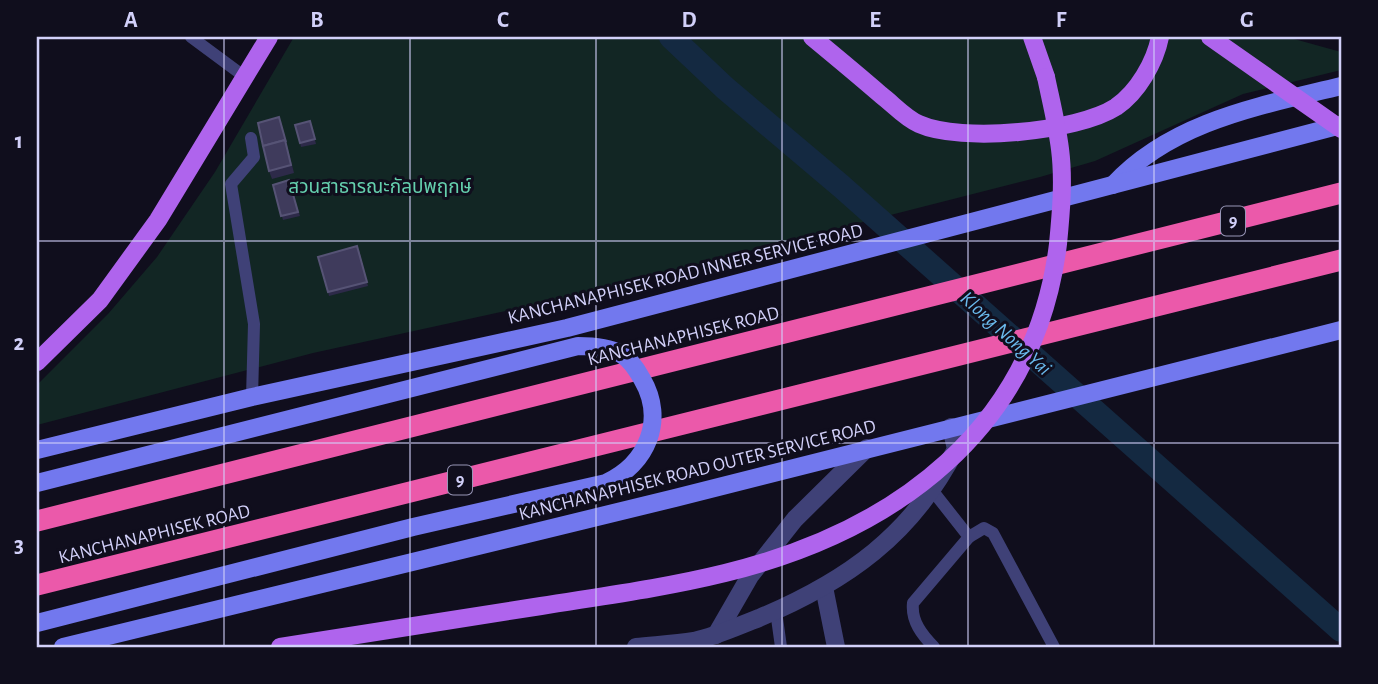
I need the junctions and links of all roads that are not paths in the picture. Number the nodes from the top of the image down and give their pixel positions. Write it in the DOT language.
graph roads {
  1 [pos="191,37"];
  2 [pos="269,37"];
  3 [pos="812,37"];
  4 [pos="1032,37"];
  5 [pos="1160,37"];
  6 [pos="1210,37"];
  7 [pos="245,77"];
  8 [pos="1341,86"];
  9 [pos="1341,127"];
  10 [pos="251,138"];
  11 [pos="1113,185"];
  12 [pos="1341,193"];
  13 [pos="1341,260"];
  14 [pos="1341,330"];
  15 [pos="37,362"];
  16 [pos="252,397"];
  17 [pos="951,427"];
  18 [pos="867,448"];
  19 [pos="37,450"];
  20 [pos="37,483"];
  21 [pos="932,490"];
  22 [pos="37,521"];
  23 [pos="969,537"];
  24 [pos="37,586"];
  25 [pos="824,587"];
  26 [pos="776,611"];
  27 [pos="37,623"];
  28 [pos="716,635"];
  29 [pos="63,647"];
  30 [pos="280,647"];
  31 [pos="636,647"];
  32 [pos="781,647"];
  33 [pos="836,647"];
  34 [pos="934,647"];
  35 [pos="1054,647"];
  1 -- 7 [label="lane"];
  2 -- 7 [label="main road"];
  3 -- 5 [label="main road"];
  4 -- 30 [label="main road, bridge"];
  6 -- 9 [label="main road, bridge"];
  7 -- 15 [label="main road"];
  8 -- 11 [label="main road"];
  9 -- 11 [label="main road, KANCHANAPHISEK ROAD INNER SERVICE ROAD"];
  10 -- 16 [label="lane"];
  11 -- 16 [label="main road, KANCHANAPHISEK ROAD INNER SERVICE ROAD"];
  12 -- 22 [label="highway, KANCHANAPHISEK ROAD / 9"];
  13 -- 24 [label="highway, KANCHANAPHISEK ROAD / 9"];
  14 -- 17 [label="main road, KANCHANAPHISEK ROAD OUTER SERVICE ROAD"];
  16 -- 19 [label="main road, KANCHANAPHISEK ROAD INNER SERVICE ROAD"];
  17 -- 18 [label="main road, KANCHANAPHISEK ROAD OUTER SERVICE ROAD"];
  17 -- 21 [label="street"];
  18 -- 28 [label="street"];
  18 -- 29 [label="main road, KANCHANAPHISEK ROAD OUTER SERVICE ROAD"];
  20 -- 27 [label="main road, bridge"];
  21 -- 23 [label="lane"];
  21 -- 25 [label="street"];
  23 -- 34 [label="lane"];
  23 -- 35 [label="lane"];
  25 -- 26 [label="street"];
  25 -- 33 [label="street"];
  26 -- 28 [label="street"];
  26 -- 32 [label="lane"];
  28 -- 31 [label="street"];
}
